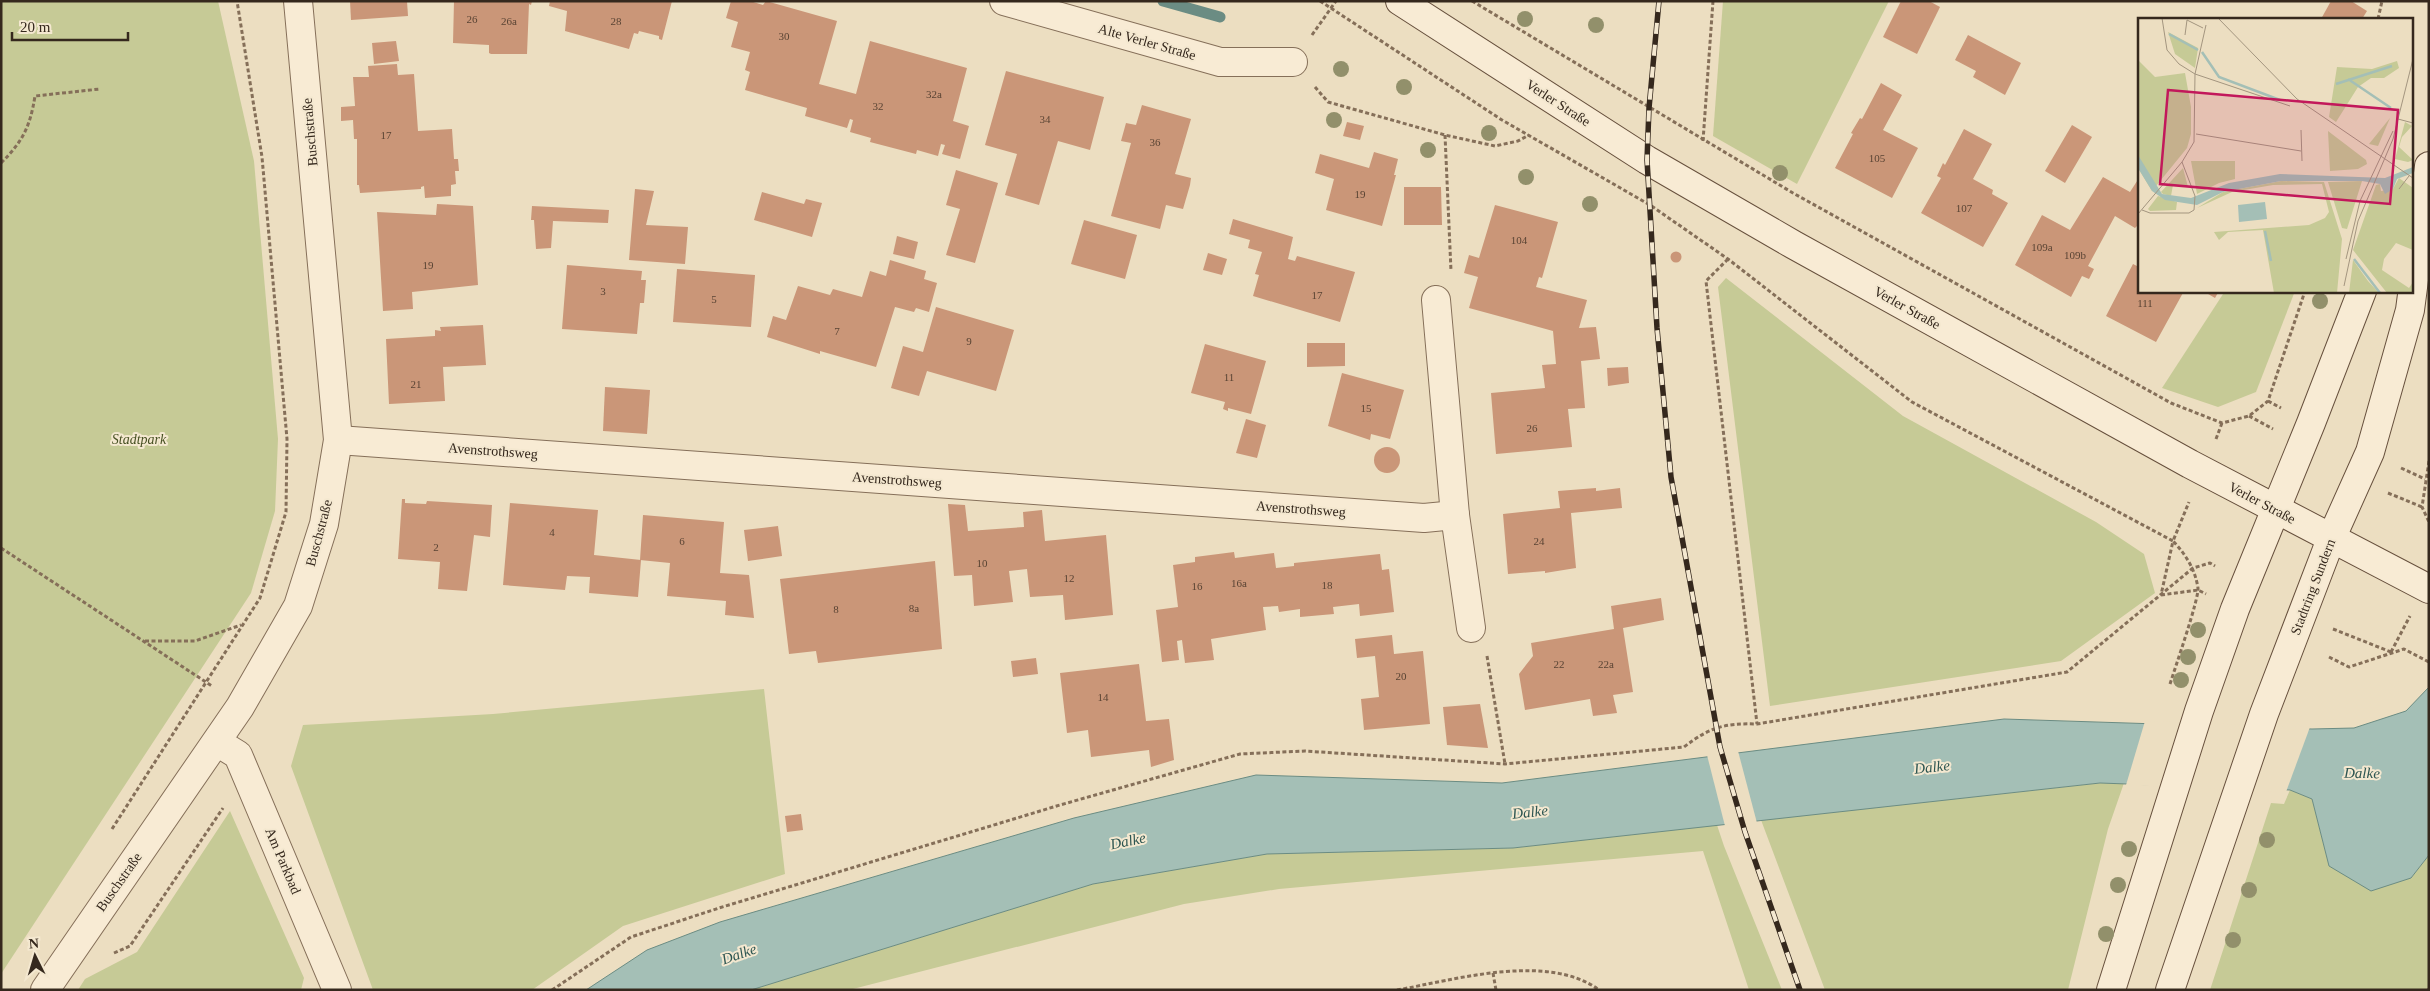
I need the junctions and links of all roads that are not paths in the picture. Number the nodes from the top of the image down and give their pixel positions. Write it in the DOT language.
graph roads {
  1 [pos="298,1"];
  2 [pos="1004,1"];
  3 [pos="1400,1"];
  4 [pos="1293,62"];
  5 [pos="2428,172"];
  6 [pos="2412,203"];
  7 [pos="2362,292"];
  8 [pos="1436,300"];
  9 [pos="338,440"];
  10 [pos="2275,509"];
  11 [pos="1455,515"];
  12 [pos="2331,539"];
  13 [pos="2429,590"];
  14 [pos="1471,628"];
  15 [pos="217,742"];
  16 [pos="44,990"];
  17 [pos="337,990"];
  18 [pos="2111,990"];
  19 [pos="2170,990"];
  1 -- 9 [label="street, Buschstraße"];
  2 -- 4 [label="street, Alte Verler Straße"];
  3 -- 10 [label="street, Verler Straße"];
  5 -- 6 [label="street, Stadtring Sundern"];
  5 -- 12 [label="street, Stadtring Sundern"];
  7 -- 10 [label="street"];
  8 -- 11 [label="street"];
  9 -- 11 [label="street, Avenstrothsweg"];
  9 -- 15 [label="street, Buschstraße"];
  10 -- 12 [label="street, Verler Straße"];
  10 -- 18 [label="street"];
  11 -- 14 [label="street"];
  12 -- 13 [label="street, Verler Straße"];
  12 -- 19 [label="street, Stadtring Sundern"];
  15 -- 16 [label="street, Buschstraße"];
  15 -- 17 [label="street, Am Parkbad"];
}
